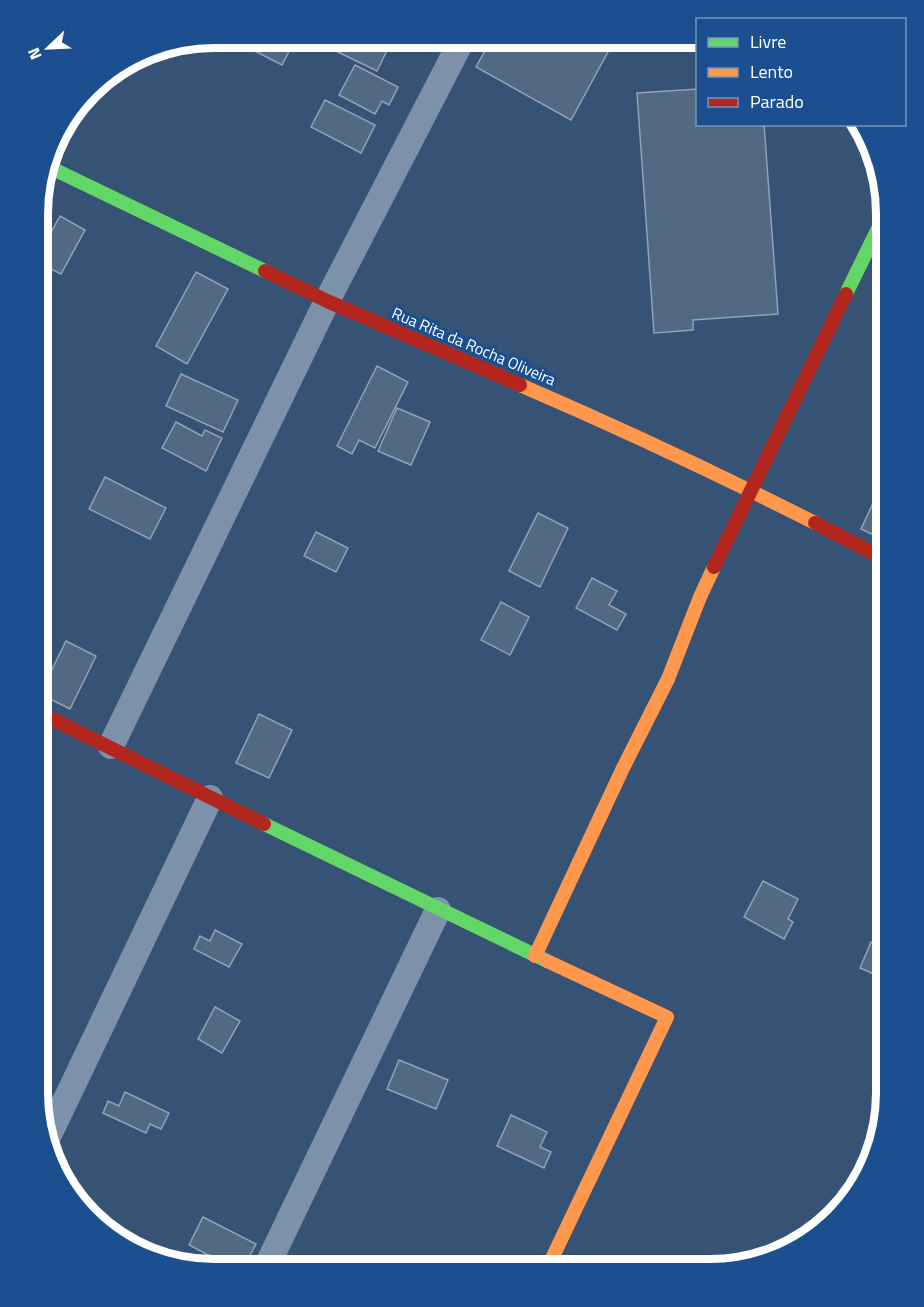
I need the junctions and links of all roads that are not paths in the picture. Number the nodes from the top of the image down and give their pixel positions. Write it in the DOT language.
graph roads {
  1 [pos="458,48"];
  2 [pos="54,170"];
  3 [pos="876,232"];
  4 [pos="327,301"];
  5 [pos="750,490"];
  6 [pos="876,555"];
  7 [pos="48,717"];
  8 [pos="111,746"];
  9 [pos="210,798"];
  10 [pos="438,910"];
  11 [pos="535,956"];
  12 [pos="52,1128"];
  13 [pos="270,1259"];
  14 [pos="552,1259"];
  1 -- 4 [label="street"];
  2 -- 4 [label="street, Rua Rita da Rocha Oliveira"];
  3 -- 5 [label="street"];
  4 -- 5 [label="street, Rua Rita da Rocha Oliveira"];
  4 -- 8 [label="street"];
  5 -- 6 [label="street, Rua Rita da Rocha Oliveira"];
  5 -- 11 [label="street"];
  7 -- 8 [label="street"];
  8 -- 9 [label="street"];
  9 -- 10 [label="street"];
  9 -- 12 [label="street"];
  10 -- 11 [label="street"];
  10 -- 13 [label="street"];
  11 -- 14 [label="street"];
}
